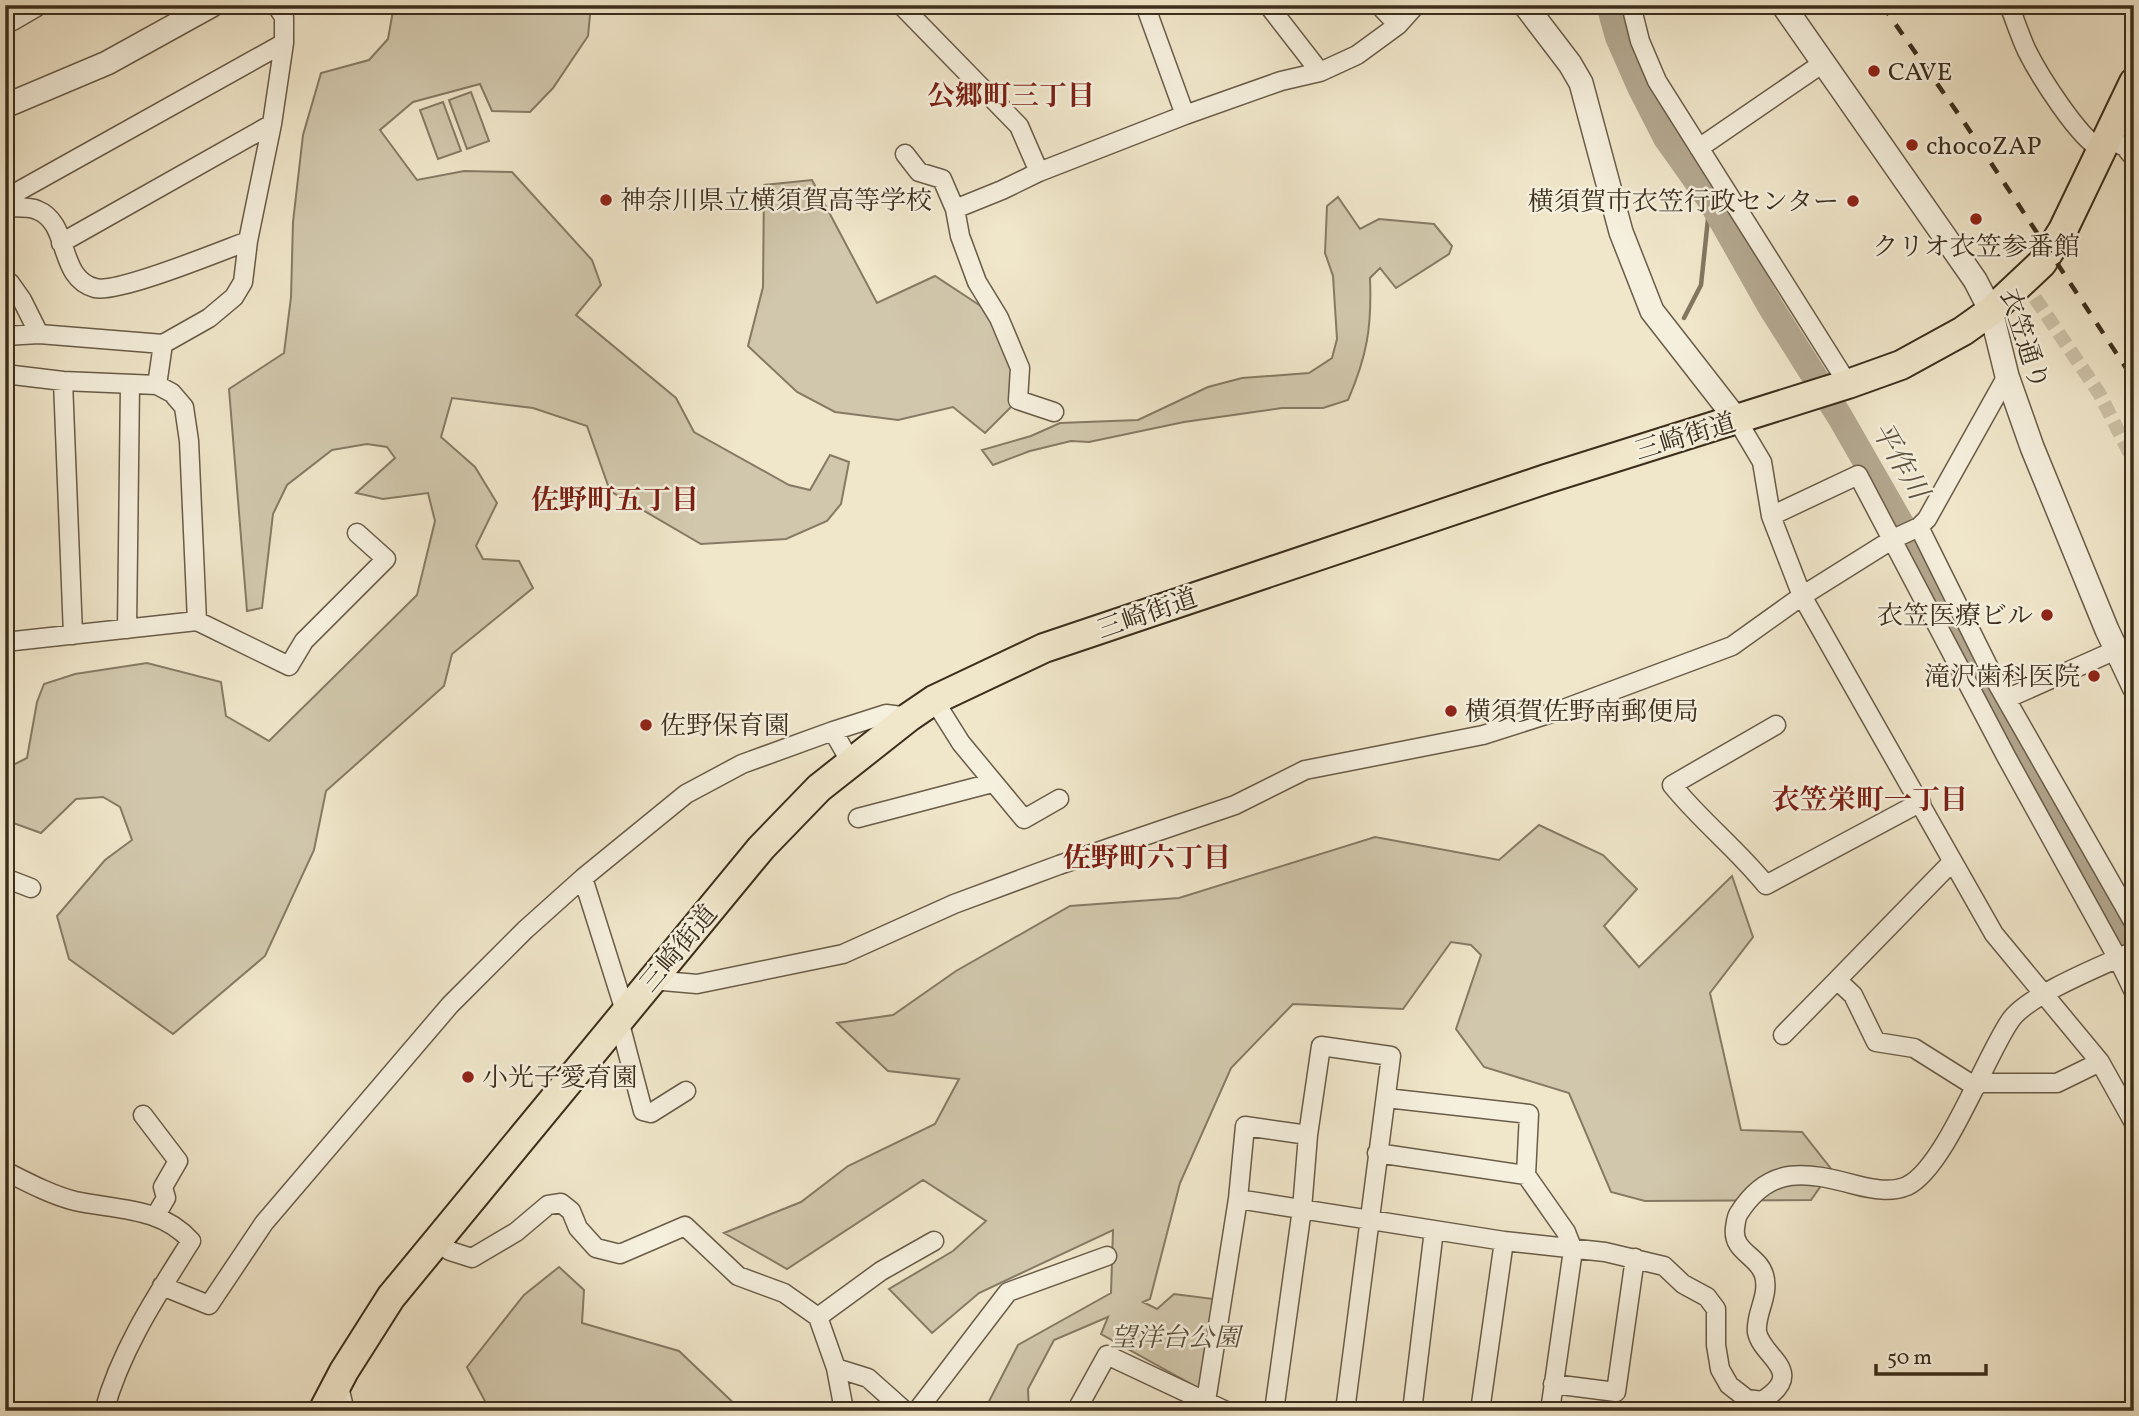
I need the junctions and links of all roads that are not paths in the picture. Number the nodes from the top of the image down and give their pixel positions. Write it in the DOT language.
graph roads {
  1 [pos="35,5"];
  2 [pos="212,5"];
  3 [pos="276,5"];
  4 [pos="901,5"];
  5 [pos="1145,5"];
  6 [pos="1268,5"];
  7 [pos="1379,5"];
  8 [pos="1416,5"];
  9 [pos="1525,5"];
  10 [pos="1631,5"];
  11 [pos="1783,5"];
  12 [pos="2009,5"];
  13 [pos="187,14"];
  14 [pos="5,19"];
  15 [pos="1398,24"];
  16 [pos="284,43"];
  17 [pos="1823,62"];
  18 [pos="1320,72"];
  19 [pos="2134,82"];
  20 [pos="5,106"];
  21 [pos="1185,115"];
  22 [pos="272,124"];
  23 [pos="2104,144"];
  24 [pos="1699,148"];
  25 [pos="905,154"];
  26 [pos="2134,158"];
  27 [pos="1039,172"];
  28 [pos="5,205"];
  29 [pos="955,209"];
  30 [pos="248,242"];
  31 [pos="61,243"];
  32 [pos="5,283"];
  33 [pos="1991,311"];
  34 [pos="39,334"];
  35 [pos="5,336"];
  36 [pos="163,344"];
  37 [pos="5,374"];
  38 [pos="2007,376"];
  39 [pos="63,381"];
  40 [pos="130,384"];
  41 [pos="1847,384"];
  42 [pos="158,385"];
  43 [pos="1054,412"];
  44 [pos="1737,419"];
  45 [pos="1771,516"];
  46 [pos="1918,527"];
  47 [pos="357,533"];
  48 [pos="1893,539"];
  49 [pos="1802,596"];
  50 [pos="197,621"];
  51 [pos="5,628"];
  52 [pos="127,629"];
  53 [pos="72,635"];
  54 [pos="5,642"];
  55 [pos="2116,650"];
  56 [pos="2134,687"];
  57 [pos="2006,699"];
  58 [pos="934,700"];
  59 [pos="909,717"];
  60 [pos="1776,725"];
  61 [pos="833,731"];
  62 [pos="850,761"];
  63 [pos="992,783"];
  64 [pos="1059,799"];
  65 [pos="1921,802"];
  66 [pos="858,818"];
  67 [pos="1952,862"];
  68 [pos="5,878"];
  69 [pos="583,878"];
  70 [pos="31,888"];
  71 [pos="2134,923"];
  72 [pos="2124,956"];
  73 [pos="651,980"];
  74 [pos="1837,980"];
  75 [pos="2134,992"];
  76 [pos="2043,994"];
  77 [pos="622,1016"];
  78 [pos="1783,1035"];
  79 [pos="2100,1062"];
  80 [pos="1977,1085"];
  81 [pos="686,1091"];
  82 [pos="1386,1098"];
  83 [pos="144,1115"];
  84 [pos="2134,1123"];
  85 [pos="1308,1135"];
  86 [pos="1377,1153"];
  87 [pos="5,1171"];
  88 [pos="1526,1175"];
  89 [pos="1238,1199"];
  90 [pos="1302,1209"];
  91 [pos="156,1215"];
  92 [pos="1370,1220"];
  93 [pos="1434,1230"];
  94 [pos="934,1241"];
  95 [pos="1504,1241"];
  96 [pos="436,1242"];
  97 [pos="1573,1250"];
  98 [pos="1107,1256"];
  99 [pos="1635,1258"];
  100 [pos="162,1286"];
  101 [pos="818,1317"];
  102 [pos="836,1368"];
  103 [pos="338,1383"];
  104 [pos="1553,1384"];
  105 [pos="1206,1401"];
  106 [pos="844,1410"];
  107 [pos="104,1411"];
  108 [pos="324,1411"];
  109 [pos="345,1411"];
  110 [pos="905,1411"];
  111 [pos="916,1411"];
  112 [pos="1076,1411"];
  113 [pos="1226,1411"];
  114 [pos="1274,1411"];
  115 [pos="1345,1411"];
  116 [pos="1412,1411"];
  117 [pos="1480,1411"];
  118 [pos="1550,1411"];
  1 -- 14 [label="street"];
  2 -- 13 [label="street"];
  3 -- 16 [label="street"];
  4 -- 27 [label="street"];
  5 -- 21 [label="street"];
  6 -- 18 [label="street"];
  7 -- 15 [label="street"];
  8 -- 15 [label="street"];
  9 -- 44 [label="street"];
  10 -- 24 [label="street"];
  11 -- 17 [label="street, 衣笠通り"];
  12 -- 23 [label="street"];
  13 -- 20 [label="street"];
  15 -- 18 [label="street"];
  16 -- 22 [label="street"];
  16 -- 28 [label="street"];
  17 -- 24 [label="street"];
  17 -- 33 [label="street, 衣笠通り"];
  18 -- 21 [label="street"];
  19 -- 23 [label="main road, 三崎街道"];
  21 -- 27 [label="street"];
  22 -- 30 [label="street"];
  22 -- 31 [label="street"];
  23 -- 26 [label="street"];
  23 -- 33 [label="main road, 三崎街道"];
  24 -- 41 [label="street"];
  25 -- 29 [label="street"];
  27 -- 29 [label="street"];
  28 -- 31 [label="street"];
  29 -- 43 [label="street"];
  30 -- 31 [label="street"];
  30 -- 36 [label="street"];
  32 -- 34 [label="street"];
  33 -- 38 [label="street, 衣笠通り"];
  33 -- 41 [label="main road, 三崎街道"];
  34 -- 35 [label="street"];
  34 -- 36 [label="street"];
  36 -- 42 [label="street"];
  37 -- 39 [label="street"];
  38 -- 46 [label="street"];
  38 -- 55 [label="street, 衣笠通り"];
  39 -- 40 [label="street"];
  39 -- 53 [label="street"];
  40 -- 42 [label="street"];
  40 -- 52 [label="street"];
  41 -- 44 [label="main road, 三崎街道"];
  42 -- 50 [label="street"];
  44 -- 45 [label="street"];
  44 -- 58 [label="main road, 三崎街道"];
  45 -- 48 [label="street"];
  45 -- 49 [label="street"];
  46 -- 48 [label="street"];
  46 -- 57 [label="street"];
  47 -- 50 [label="street"];
  48 -- 49 [label="street"];
  48 -- 72 [label="street"];
  49 -- 65 [label="street"];
  49 -- 73 [label="street"];
  50 -- 52 [label="street"];
  51 -- 54 [label="street"];
  52 -- 53 [label="street"];
  53 -- 54 [label="street"];
  55 -- 56 [label="street, 衣笠通り"];
  55 -- 57 [label="street"];
  57 -- 71 [label="street"];
  58 -- 59 [label="main road, 三崎街道"];
  58 -- 63 [label="street"];
  59 -- 61 [label="street"];
  59 -- 62 [label="main road, 三崎街道"];
  60 -- 65 [label="street"];
  61 -- 62 [label="street"];
  61 -- 69 [label="street"];
  62 -- 73 [label="main road, 三崎街道"];
  63 -- 64 [label="street"];
  63 -- 66 [label="street"];
  65 -- 67 [label="street"];
  67 -- 74 [label="street"];
  67 -- 76 [label="street"];
  68 -- 70 [label="street"];
  69 -- 77 [label="street"];
  69 -- 100 [label="street"];
  72 -- 75 [label="street"];
  72 -- 76 [label="street"];
  73 -- 77 [label="main road, 三崎街道"];
  74 -- 78 [label="street"];
  74 -- 80 [label="street"];
  76 -- 79 [label="street"];
  76 -- 80 [label="street"];
  77 -- 81 [label="street"];
  77 -- 96 [label="main road, 三崎街道"];
  79 -- 80 [label="street"];
  79 -- 84 [label="street"];
  80 -- 99 [label="street"];
  82 -- 85 [label="street"];
  82 -- 86 [label="street"];
  82 -- 88 [label="street"];
  83 -- 91 [label="street"];
  85 -- 89 [label="street"];
  85 -- 90 [label="street"];
  86 -- 88 [label="street"];
  86 -- 92 [label="street"];
  87 -- 91 [label="street"];
  88 -- 97 [label="street"];
  89 -- 90 [label="street"];
  89 -- 105 [label="street"];
  90 -- 92 [label="street"];
  90 -- 114 [label="street"];
  91 -- 100 [label="street"];
  92 -- 93 [label="street"];
  92 -- 115 [label="street"];
  93 -- 95 [label="street"];
  93 -- 116 [label="street"];
  94 -- 101 [label="street"];
  95 -- 97 [label="street"];
  95 -- 117 [label="street"];
  96 -- 101 [label="street"];
  96 -- 103 [label="main road, 三崎街道"];
  97 -- 99 [label="street"];
  97 -- 104 [label="street"];
  98 -- 111 [label="street"];
  99 -- 104 [label="street"];
  100 -- 107 [label="street"];
  101 -- 102 [label="street"];
  102 -- 106 [label="street"];
  102 -- 110 [label="street"];
  103 -- 108 [label="main road, 三崎街道"];
  103 -- 109 [label="street"];
  104 -- 118 [label="street"];
  105 -- 112 [label="street"];
  105 -- 113 [label="street"];
}
